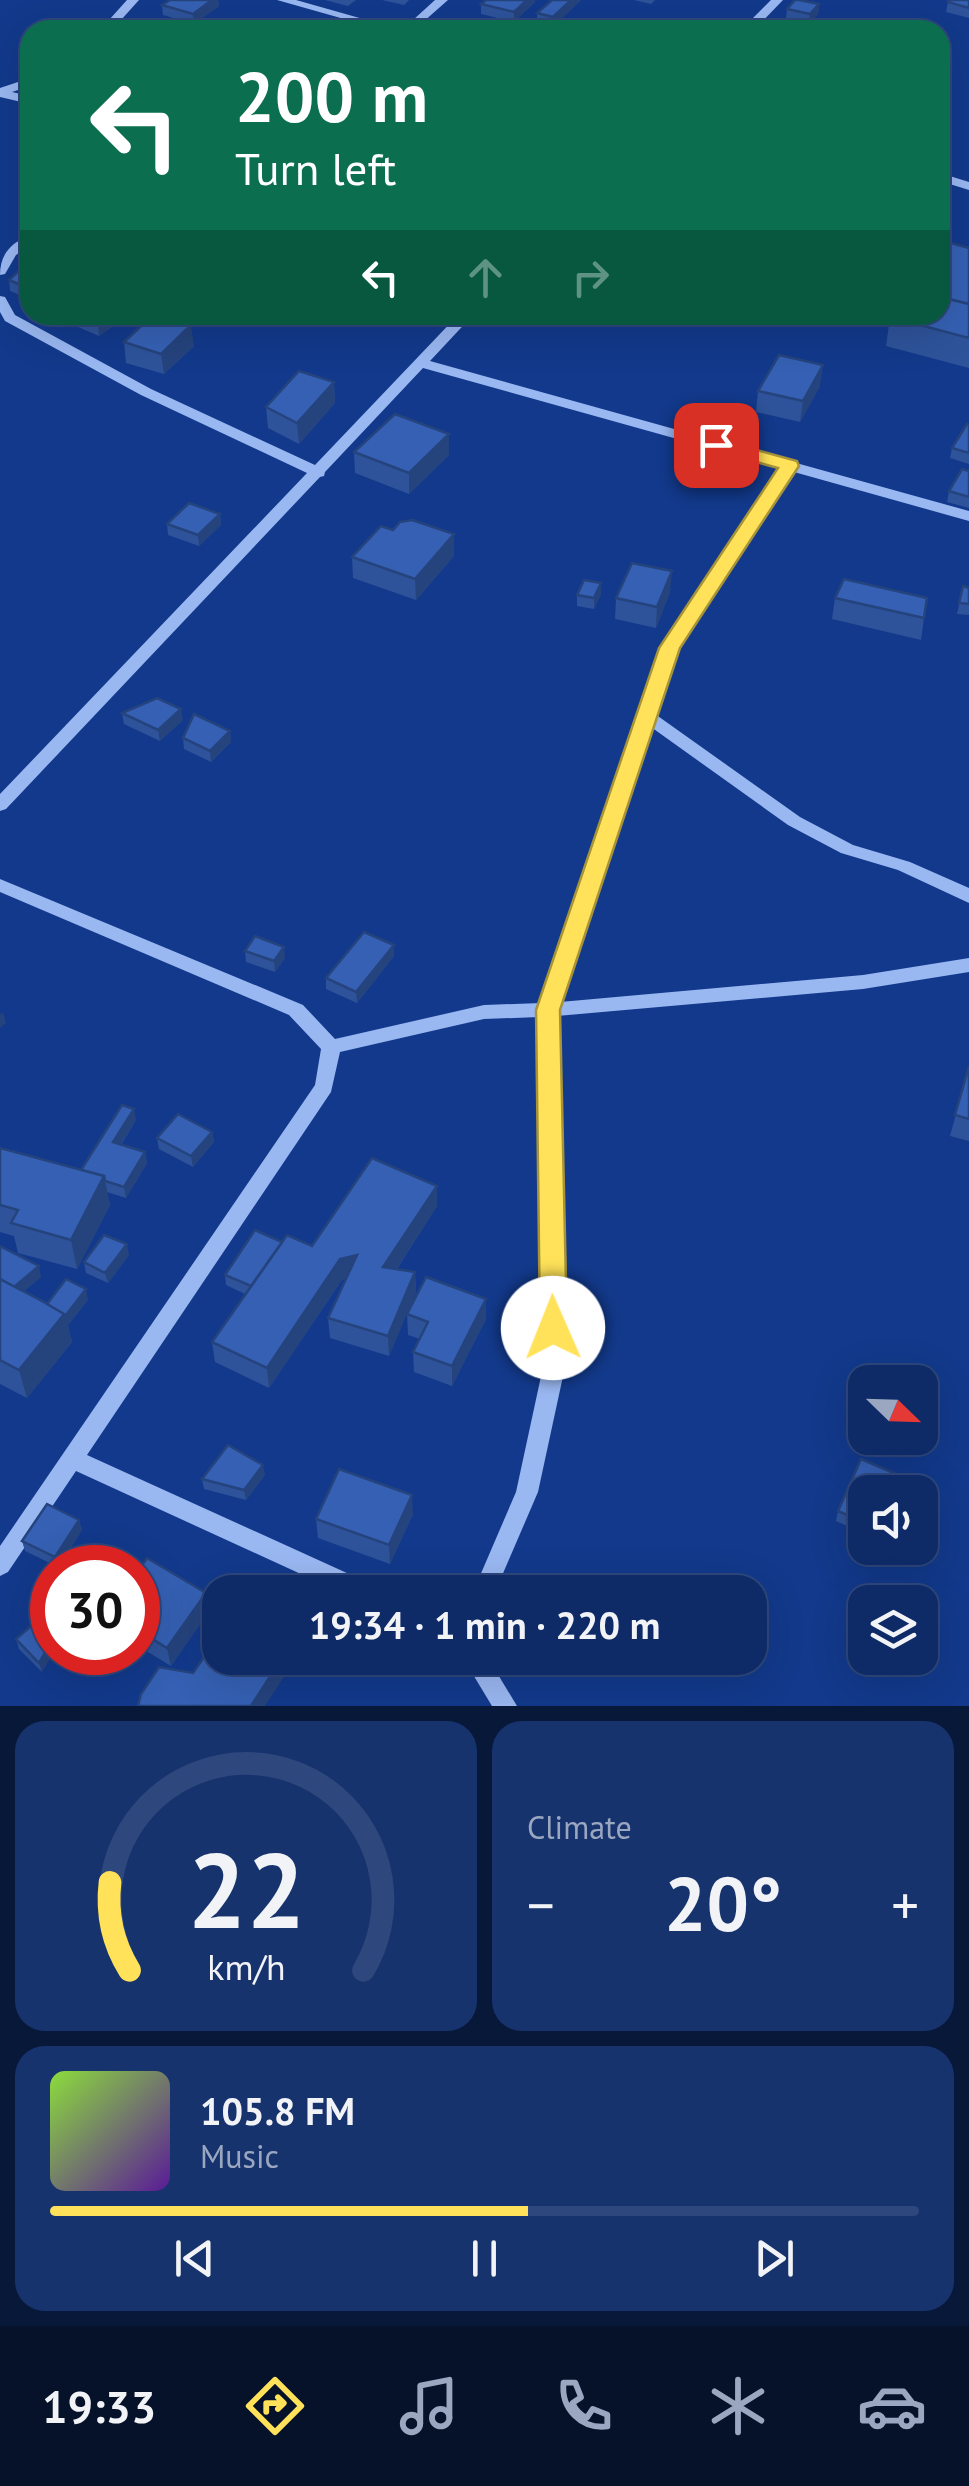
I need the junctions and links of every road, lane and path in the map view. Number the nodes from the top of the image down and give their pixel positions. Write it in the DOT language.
graph roads {
  1 [pos="134,0"];
  2 [pos="283,0"];
  3 [pos="442,0"];
  4 [pos="777,0"];
  5 [pos="115,20"];
  6 [pos="358,20"];
  7 [pos="419,20"];
  8 [pos="757,20"];
  9 [pos="6,254"];
  10 [pos="0,271"];
  11 [pos="0,300"];
  12 [pos="5,322"];
  13 [pos="457,325"];
  14 [pos="421,363"];
  15 [pos="790,466"];
  16 [pos="319,473"];
  17 [pos="969,516"];
  18 [pos="646,716"];
  19 [pos="0,805"];
  20 [pos="0,884"];
  21 [pos="969,896"];
  22 [pos="969,964"];
  23 [pos="548,1010"];
  24 [pos="332,1047"];
  25 [pos="73,1459"];
  26 [pos="0,1565"];
  27 [pos="325,1575"];
  28 [pos="491,1575"];
  29 [pos="486,1675"];
  30 [pos="505,1706"];
  1 -- 5 [label="street"];
  2 -- 6 [label="street"];
  3 -- 7 [label="street"];
  4 -- 8 [label="street"];
  9 -- 10 [label="street"];
  11 -- 12 [label="street"];
  12 -- 16 [label="street"];
  13 -- 14 [label="street"];
  14 -- 15 [label="street"];
  14 -- 16 [label="street"];
  15 -- 17 [label="street"];
  15 -- 18 [label="street"];
  16 -- 19 [label="street"];
  18 -- 21 [label="street"];
  18 -- 23 [label="street"];
  20 -- 24 [label="street"];
  22 -- 23 [label="street"];
  23 -- 24 [label="street"];
  23 -- 28 [label="street"];
  24 -- 25 [label="street"];
  25 -- 26 [label="street"];
  25 -- 27 [label="street"];
  29 -- 30 [label="street"];
}
